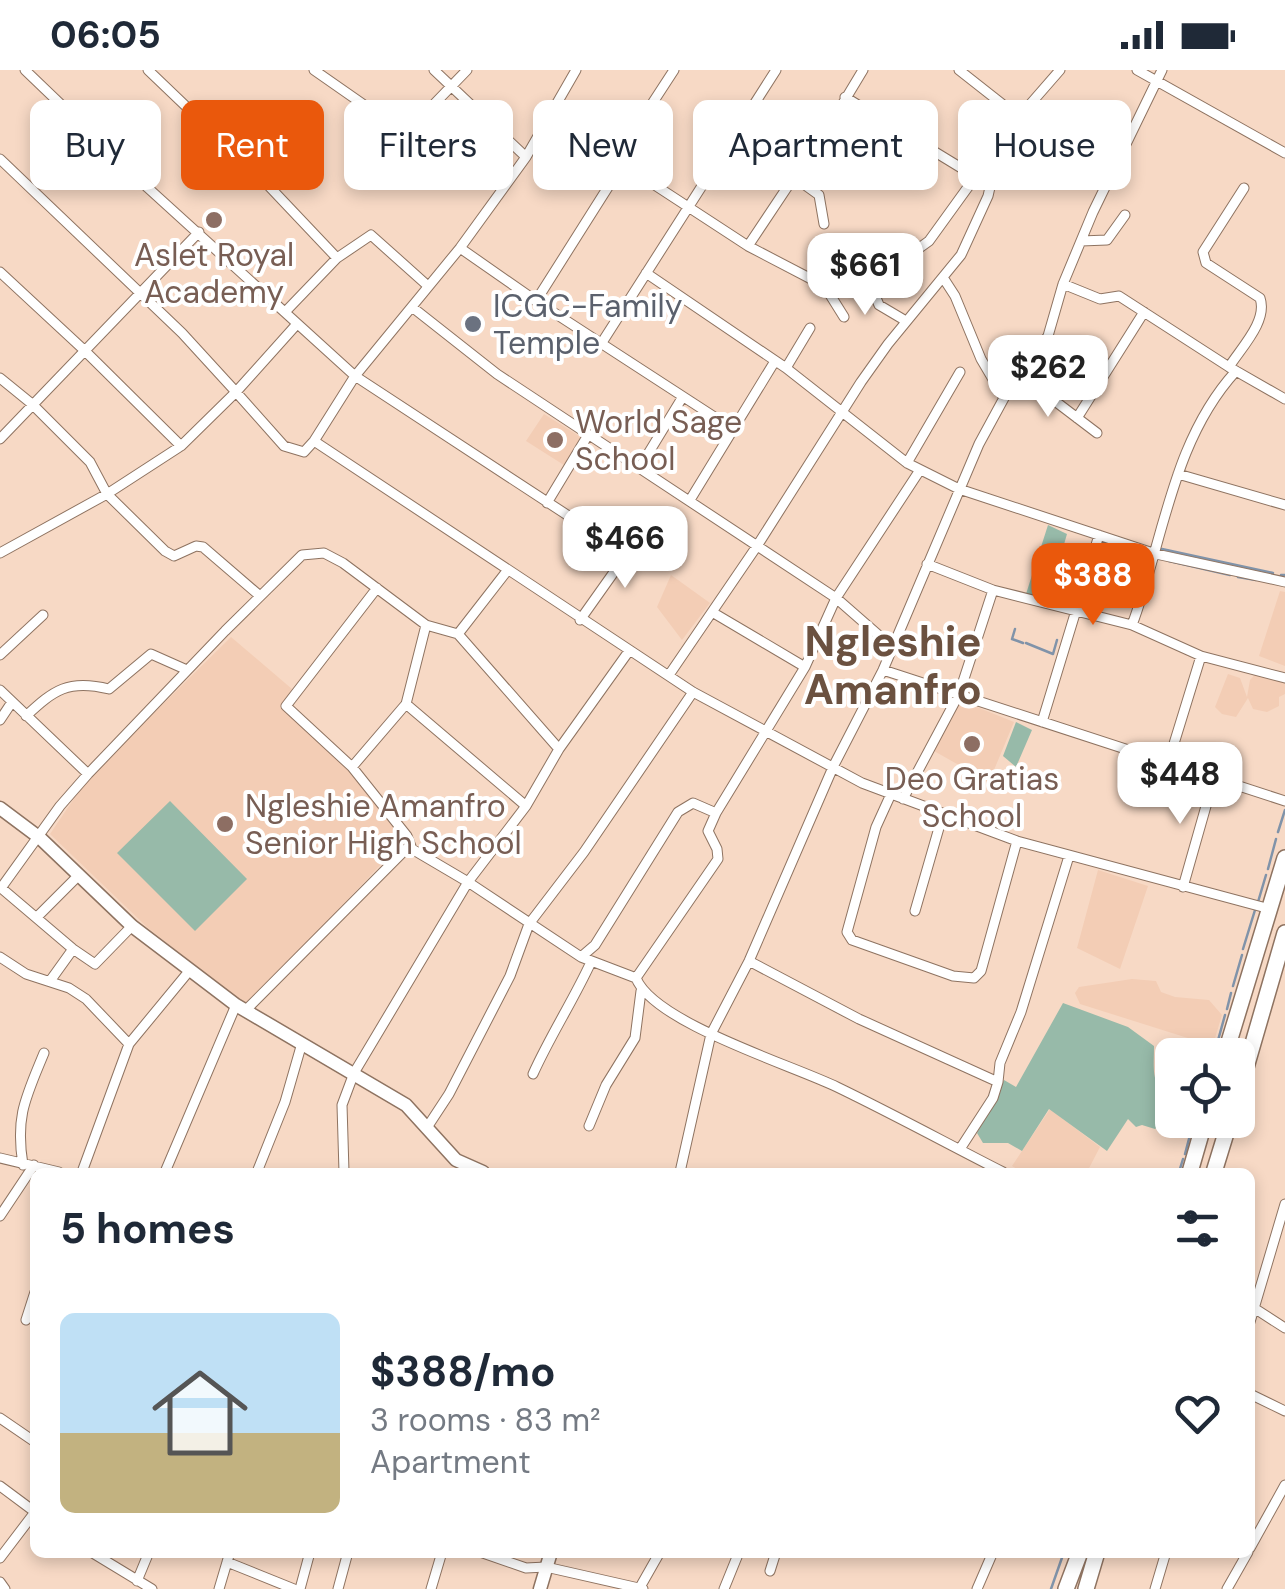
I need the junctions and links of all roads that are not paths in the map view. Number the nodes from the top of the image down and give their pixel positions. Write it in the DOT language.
graph roads {
  1 [pos="25,70"];
  2 [pos="148,70"];
  3 [pos="314,70"];
  4 [pos="434,70"];
  5 [pos="467,70"];
  6 [pos="576,70"];
  7 [pos="674,70"];
  8 [pos="776,70"];
  9 [pos="863,70"];
  10 [pos="959,70"];
  11 [pos="1060,70"];
  12 [pos="1137,70"];
  13 [pos="1162,70"];
  14 [pos="1156,81"];
  15 [pos="452,88"];
  16 [pos="845,97"];
  17 [pos="559,100"];
  18 [pos="656,100"];
  19 [pos="843,100"];
  20 [pos="997,100"];
  21 [pos="1035,100"];
  22 [pos="533,145"];
  23 [pos="1285,152"];
  24 [pos="526,157"];
  25 [pos="0,158"];
  26 [pos="958,166"];
  27 [pos="1244,188"];
  28 [pos="602,190"];
  29 [pos="663,190"];
  30 [pos="785,190"];
  31 [pos="812,190"];
  32 [pos="966,190"];
  33 [pos="989,190"];
  34 [pos="689,207"];
  35 [pos="1125,214"];
  36 [pos="824,224"];
  37 [pos="198,232"];
  38 [pos="1081,241"];
  39 [pos="748,246"];
  40 [pos="460,248"];
  41 [pos="337,258"];
  42 [pos="0,272"];
  43 [pos="646,274"];
  44 [pos="868,279"];
  45 [pos="944,279"];
  46 [pos="1063,284"];
  47 [pos="824,285"];
  48 [pos="428,286"];
  49 [pos="139,294"];
  50 [pos="536,302"];
  51 [pos="412,307"];
  52 [pos="286,311"];
  53 [pos="1144,312"];
  54 [pos="844,317"];
  55 [pos="906,321"];
  56 [pos="297,324"];
  57 [pos="810,328"];
  58 [pos="601,344"];
  59 [pos="84,350"];
  60 [pos="775,361"];
  61 [pos="786,368"];
  62 [pos="1232,369"];
  63 [pos="960,372"];
  64 [pos="355,376"];
  65 [pos="1022,376"];
  66 [pos="0,378"];
  67 [pos="236,392"];
  68 [pos="682,398"];
  69 [pos="1004,398"];
  70 [pos="1285,399"];
  71 [pos="32,404"];
  72 [pos="842,412"];
  73 [pos="1077,418"];
  74 [pos="734,429"];
  75 [pos="1097,434"];
  76 [pos="588,436"];
  77 [pos="0,439"];
  78 [pos="314,441"];
  79 [pos="180,446"];
  80 [pos="907,463"];
  81 [pos="640,467"];
  82 [pos="920,470"];
  83 [pos="1178,474"];
  84 [pos="959,489"];
  85 [pos="107,494"];
  86 [pos="690,500"];
  87 [pos="548,503"];
  88 [pos="1285,505"];
  89 [pos="1099,535"];
  90 [pos="756,546"];
  91 [pos="0,553"];
  92 [pos="1156,554"];
  93 [pos="927,564"];
  94 [pos="507,571"];
  95 [pos="1285,582"];
  96 [pos="377,588"];
  97 [pos="993,590"];
  98 [pos="260,596"];
  99 [pos="836,598"];
  100 [pos="712,612"];
  101 [pos="1077,614"];
  102 [pos="43,615"];
  103 [pos="580,620"];
  104 [pos="426,625"];
  105 [pos="1132,626"];
  106 [pos="458,634"];
  107 [pos="892,647"];
  108 [pos="629,651"];
  109 [pos="0,655"];
  110 [pos="1201,656"];
  111 [pos="805,667"];
  112 [pos="187,670"];
  113 [pos="883,670"];
  114 [pos="668,675"];
  115 [pos="1285,678"];
  116 [pos="0,690"];
  117 [pos="693,692"];
  118 [pos="959,694"];
  119 [pos="12,702"];
  120 [pos="406,704"];
  121 [pos="26,716"];
  122 [pos="0,720"];
  123 [pos="1042,722"];
  124 [pos="766,733"];
  125 [pos="559,750"];
  126 [pos="1168,763"];
  127 [pos="834,765"];
  128 [pos="352,767"];
  129 [pos="88,774"];
  130 [pos="1214,778"];
  131 [pos="892,794"];
  132 [pos="903,799"];
  133 [pos="1285,801"];
  134 [pos="526,806"];
  135 [pos="0,808"];
  136 [pos="716,813"];
  137 [pos="943,814"];
  138 [pos="40,838"];
  139 [pos="1016,841"];
  140 [pos="412,849"];
  141 [pos="1070,856"];
  142 [pos="1285,858"];
  143 [pos="78,876"];
  144 [pos="468,882"];
  145 [pos="0,887"];
  146 [pos="1183,887"];
  147 [pos="1270,909"];
  148 [pos="915,911"];
  149 [pos="37,918"];
  150 [pos="528,924"];
  151 [pos="132,926"];
  152 [pos="1285,934"];
  153 [pos="74,949"];
  154 [pos="0,957"];
  155 [pos="586,960"];
  156 [pos="749,961"];
  157 [pos="190,970"];
  158 [pos="636,978"];
  159 [pos="50,981"];
  160 [pos="641,991"];
  161 [pos="241,1007"];
  162 [pos="710,1034"];
  163 [pos="1230,1038"];
  164 [pos="1255,1038"];
  165 [pos="302,1043"];
  166 [pos="129,1044"];
  167 [pos="44,1053"];
  168 [pos="354,1073"];
  169 [pos="534,1074"];
  170 [pos="998,1082"];
  171 [pos="428,1126"];
  172 [pos="589,1126"];
  173 [pos="1200,1138"];
  174 [pos="1224,1138"];
  175 [pos="960,1149"];
  176 [pos="0,1158"];
  177 [pos="977,1159"];
  178 [pos="28,1165"];
  179 [pos="454,1166"];
  180 [pos="41,1168"];
  181 [pos="83,1168"];
  182 [pos="167,1168"];
  183 [pos="260,1168"];
  184 [pos="344,1168"];
  185 [pos="681,1168"];
  186 [pos="971,1168"];
  187 [pos="994,1168"];
  188 [pos="1191,1168"];
  189 [pos="1215,1168"];
  190 [pos="1285,1204"];
  191 [pos="0,1216"];
  192 [pos="1274,1238"];
  193 [pos="1285,1245"];
  194 [pos="1255,1304"];
  195 [pos="30,1308"];
  196 [pos="1255,1309"];
  197 [pos="26,1320"];
  198 [pos="1285,1328"];
  199 [pos="1255,1396"];
  200 [pos="1285,1411"];
  201 [pos="0,1418"];
  202 [pos="30,1434"];
  203 [pos="1285,1484"];
  204 [pos="0,1486"];
  205 [pos="30,1508"];
  206 [pos="30,1519"];
  207 [pos="1255,1539"];
  208 [pos="0,1558"];
  209 [pos="101,1558"];
  210 [pos="147,1558"];
  211 [pos="228,1558"];
  212 [pos="230,1558"];
  213 [pos="308,1558"];
  214 [pos="346,1558"];
  215 [pos="440,1558"];
  216 [pos="497,1558"];
  217 [pos="657,1558"];
  218 [pos="736,1558"];
  219 [pos="774,1558"];
  220 [pos="990,1558"];
  221 [pos="1078,1558"];
  222 [pos="1095,1558"];
  223 [pos="1164,1558"];
  224 [pos="1244,1558"];
  225 [pos="549,1560"];
  226 [pos="770,1571"];
  227 [pos="137,1580"];
  228 [pos="0,1582"];
  229 [pos="4,1589"];
  230 [pos="152,1589"];
  231 [pos="218,1589"];
  232 [pos="297,1589"];
  233 [pos="338,1589"];
  234 [pos="431,1589"];
  235 [pos="540,1589"];
  236 [pos="640,1589"];
  237 [pos="724,1589"];
  238 [pos="977,1589"];
  239 [pos="1066,1589"];
  240 [pos="1086,1589"];
  241 [pos="1156,1589"];
  242 [pos="1227,1589"];
  1 -- 37 [label="street"];
  2 -- 41 [label="street"];
  3 -- 15 [label="street"];
  4 -- 15 [label="street"];
  5 -- 15 [label="street"];
  6 -- 17 [label="street"];
  7 -- 18 [label="street"];
  8 -- 34 [label="street"];
  9 -- 16 [label="street"];
  10 -- 20 [label="street"];
  11 -- 21 [label="street"];
  12 -- 14 [label="street"];
  13 -- 14 [label="street"];
  14 -- 23 [label="street"];
  14 -- 38 [label="street"];
  15 -- 24 [label="street"];
  16 -- 19 [label="street"];
  16 -- 26 [label="street"];
  22 -- 24 [label="street"];
  24 -- 40 [label="street"];
  25 -- 49 [label="street"];
  27 -- 62 [label="street"];
  28 -- 50 [label="street"];
  29 -- 34 [label="street"];
  30 -- 39 [label="street"];
  31 -- 36 [label="street"];
  32 -- 44 [label="street"];
  33 -- 45 [label="street"];
  34 -- 39 [label="street"];
  34 -- 43 [label="street"];
  35 -- 38 [label="street"];
  37 -- 49 [label="street"];
  37 -- 52 [label="street"];
  38 -- 46 [label="street"];
  39 -- 47 [label="street"];
  40 -- 48 [label="street"];
  40 -- 50 [label="street"];
  41 -- 48 [label="street"];
  41 -- 52 [label="street"];
  42 -- 59 [label="street"];
  43 -- 58 [label="street"];
  43 -- 60 [label="street"];
  44 -- 47 [label="street"];
  44 -- 55 [label="street"];
  45 -- 55 [label="street"];
  45 -- 69 [label="street"];
  46 -- 53 [label="street"];
  46 -- 65 [label="street"];
  47 -- 54 [label="street"];
  48 -- 51 [label="street"];
  49 -- 59 [label="street"];
  49 -- 67 [label="street"];
  50 -- 58 [label="street"];
  51 -- 64 [label="street"];
  51 -- 76 [label="street"];
  52 -- 56 [label="street"];
  53 -- 62 [label="street"];
  53 -- 73 [label="street"];
  55 -- 72 [label="street"];
  56 -- 64 [label="street"];
  56 -- 67 [label="street"];
  57 -- 61 [label="street"];
  58 -- 68 [label="street"];
  59 -- 71 [label="street"];
  59 -- 79 [label="street"];
  60 -- 61 [label="street"];
  60 -- 74 [label="street"];
  61 -- 72 [label="street"];
  62 -- 70 [label="street"];
  62 -- 83 [label="street"];
  63 -- 80 [label="street"];
  64 -- 78 [label="street"];
  64 -- 87 [label="street"];
  65 -- 69 [label="street"];
  65 -- 73 [label="street"];
  66 -- 71 [label="street"];
  67 -- 78 [label="street"];
  67 -- 79 [label="street"];
  68 -- 74 [label="street"];
  68 -- 81 [label="street"];
  69 -- 84 [label="street"];
  71 -- 77 [label="street"];
  71 -- 85 [label="street"];
  72 -- 80 [label="street"];
  72 -- 90 [label="street"];
  73 -- 75 [label="street"];
  74 -- 86 [label="street"];
  76 -- 81 [label="street"];
  76 -- 87 [label="street"];
  78 -- 94 [label="street"];
  79 -- 85 [label="street"];
  80 -- 82 [label="street"];
  81 -- 86 [label="street"];
  82 -- 84 [label="street"];
  82 -- 99 [label="street"];
  83 -- 88 [label="street"];
  83 -- 92 [label="street"];
  84 -- 89 [label="street"];
  84 -- 93 [label="street"];
  85 -- 91 [label="street"];
  85 -- 98 [label="street"];
  86 -- 90 [label="street"];
  87 -- 103 [label="street"];
  89 -- 92 [label="street"];
  89 -- 101 [label="street"];
  90 -- 99 [label="street"];
  90 -- 100 [label="street"];
  92 -- 95 [label="street"];
  92 -- 105 [label="street"];
  93 -- 97 [label="street"];
  93 -- 107 [label="street"];
  94 -- 103 [label="street"];
  94 -- 106 [label="street"];
  96 -- 98 [label="street"];
  96 -- 104 [label="street"];
  96 -- 128 [label="street"];
  97 -- 101 [label="street"];
  97 -- 118 [label="street"];
  98 -- 112 [label="street"];
  99 -- 107 [label="street"];
  99 -- 111 [label="street"];
  100 -- 111 [label="street"];
  100 -- 114 [label="street"];
  101 -- 105 [label="street"];
  101 -- 123 [label="street"];
  102 -- 109 [label="street"];
  103 -- 108 [label="street"];
  104 -- 106 [label="street"];
  104 -- 120 [label="street"];
  105 -- 110 [label="street"];
  106 -- 125 [label="street"];
  107 -- 113 [label="street"];
  108 -- 114 [label="street"];
  108 -- 125 [label="street"];
  110 -- 115 [label="street"];
  110 -- 126 [label="street"];
  111 -- 124 [label="street"];
  112 -- 121 [label="street"];
  112 -- 129 [label="street"];
  113 -- 118 [label="street"];
  113 -- 127 [label="street"];
  114 -- 117 [label="street"];
  116 -- 119 [label="street"];
  117 -- 124 [label="street"];
  117 -- 150 [label="street"];
  118 -- 123 [label="street"];
  118 -- 132 [label="street"];
  119 -- 121 [label="street"];
  119 -- 122 [label="street"];
  120 -- 128 [label="street"];
  120 -- 134 [label="street"];
  121 -- 129 [label="street"];
  123 -- 126 [label="street"];
  124 -- 127 [label="street"];
  124 -- 136 [label="street"];
  125 -- 134 [label="street"];
  126 -- 130 [label="street"];
  127 -- 131 [label="street"];
  127 -- 156 [label="street"];
  128 -- 140 [label="street"];
  129 -- 138 [label="street"];
  130 -- 133 [label="street"];
  130 -- 146 [label="street"];
  131 -- 132 [label="street"];
  131 -- 139 [label="street"];
  132 -- 137 [label="street"];
  134 -- 144 [label="street"];
  135 -- 138 [label="street"];
  136 -- 155 [label="street"];
  136 -- 158 [label="street"];
  137 -- 139 [label="street"];
  137 -- 148 [label="street"];
  138 -- 143 [label="street"];
  138 -- 145 [label="street"];
  139 -- 141 [label="street"];
  140 -- 144 [label="street"];
  140 -- 161 [label="street"];
  141 -- 146 [label="street"];
  141 -- 170 [label="street"];
  142 -- 147 [label="highway"];
  143 -- 149 [label="street"];
  143 -- 151 [label="street"];
  144 -- 150 [label="street"];
  144 -- 168 [label="street"];
  145 -- 149 [label="street"];
  146 -- 147 [label="street"];
  147 -- 163 [label="highway"];
  149 -- 153 [label="street"];
  150 -- 155 [label="street"];
  150 -- 171 [label="street"];
  151 -- 153 [label="street"];
  151 -- 157 [label="street"];
  152 -- 164 [label="highway"];
  153 -- 159 [label="street"];
  154 -- 159 [label="street"];
  155 -- 158 [label="street"];
  155 -- 169 [label="street"];
  156 -- 162 [label="street"];
  156 -- 170 [label="street"];
  157 -- 161 [label="street"];
  157 -- 166 [label="street"];
  158 -- 160 [label="street"];
  159 -- 166 [label="street"];
  160 -- 162 [label="street"];
  160 -- 172 [label="street"];
  161 -- 165 [label="street"];
  161 -- 182 [label="street"];
  162 -- 175 [label="street"];
  162 -- 185 [label="street"];
  165 -- 168 [label="street"];
  165 -- 183 [label="street"];
  166 -- 181 [label="street"];
  167 -- 178 [label="street"];
  168 -- 171 [label="street"];
  168 -- 184 [label="street"];
  170 -- 175 [label="street"];
  171 -- 179 [label="street"];
  173 -- 188 [label="highway"];
  174 -- 189 [label="highway"];
  175 -- 177 [label="street"];
  176 -- 178 [label="street"];
  177 -- 186 [label="street"];
  177 -- 187 [label="street"];
  178 -- 180 [label="street"];
  178 -- 191 [label="street"];
  190 -- 192 [label="street"];
  192 -- 193 [label="street"];
  192 -- 194 [label="street"];
  195 -- 197 [label="street"];
  196 -- 198 [label="street"];
  199 -- 200 [label="street"];
  201 -- 202 [label="street"];
  203 -- 207 [label="street"];
  204 -- 205 [label="street"];
  206 -- 208 [label="street"];
  209 -- 227 [label="street"];
  210 -- 227 [label="street"];
  211 -- 231 [label="street"];
  212 -- 232 [label="street"];
  213 -- 232 [label="street"];
  214 -- 233 [label="street"];
  215 -- 234 [label="street"];
  216 -- 225 [label="street"];
  217 -- 236 [label="street"];
  218 -- 237 [label="street"];
  219 -- 226 [label="street"];
  220 -- 238 [label="street"];
  221 -- 239 [label="highway"];
  222 -- 240 [label="highway"];
  223 -- 241 [label="street"];
  224 -- 242 [label="street"];
  225 -- 235 [label="street"];
  225 -- 236 [label="street"];
  227 -- 230 [label="street"];
  228 -- 229 [label="street"];
}
